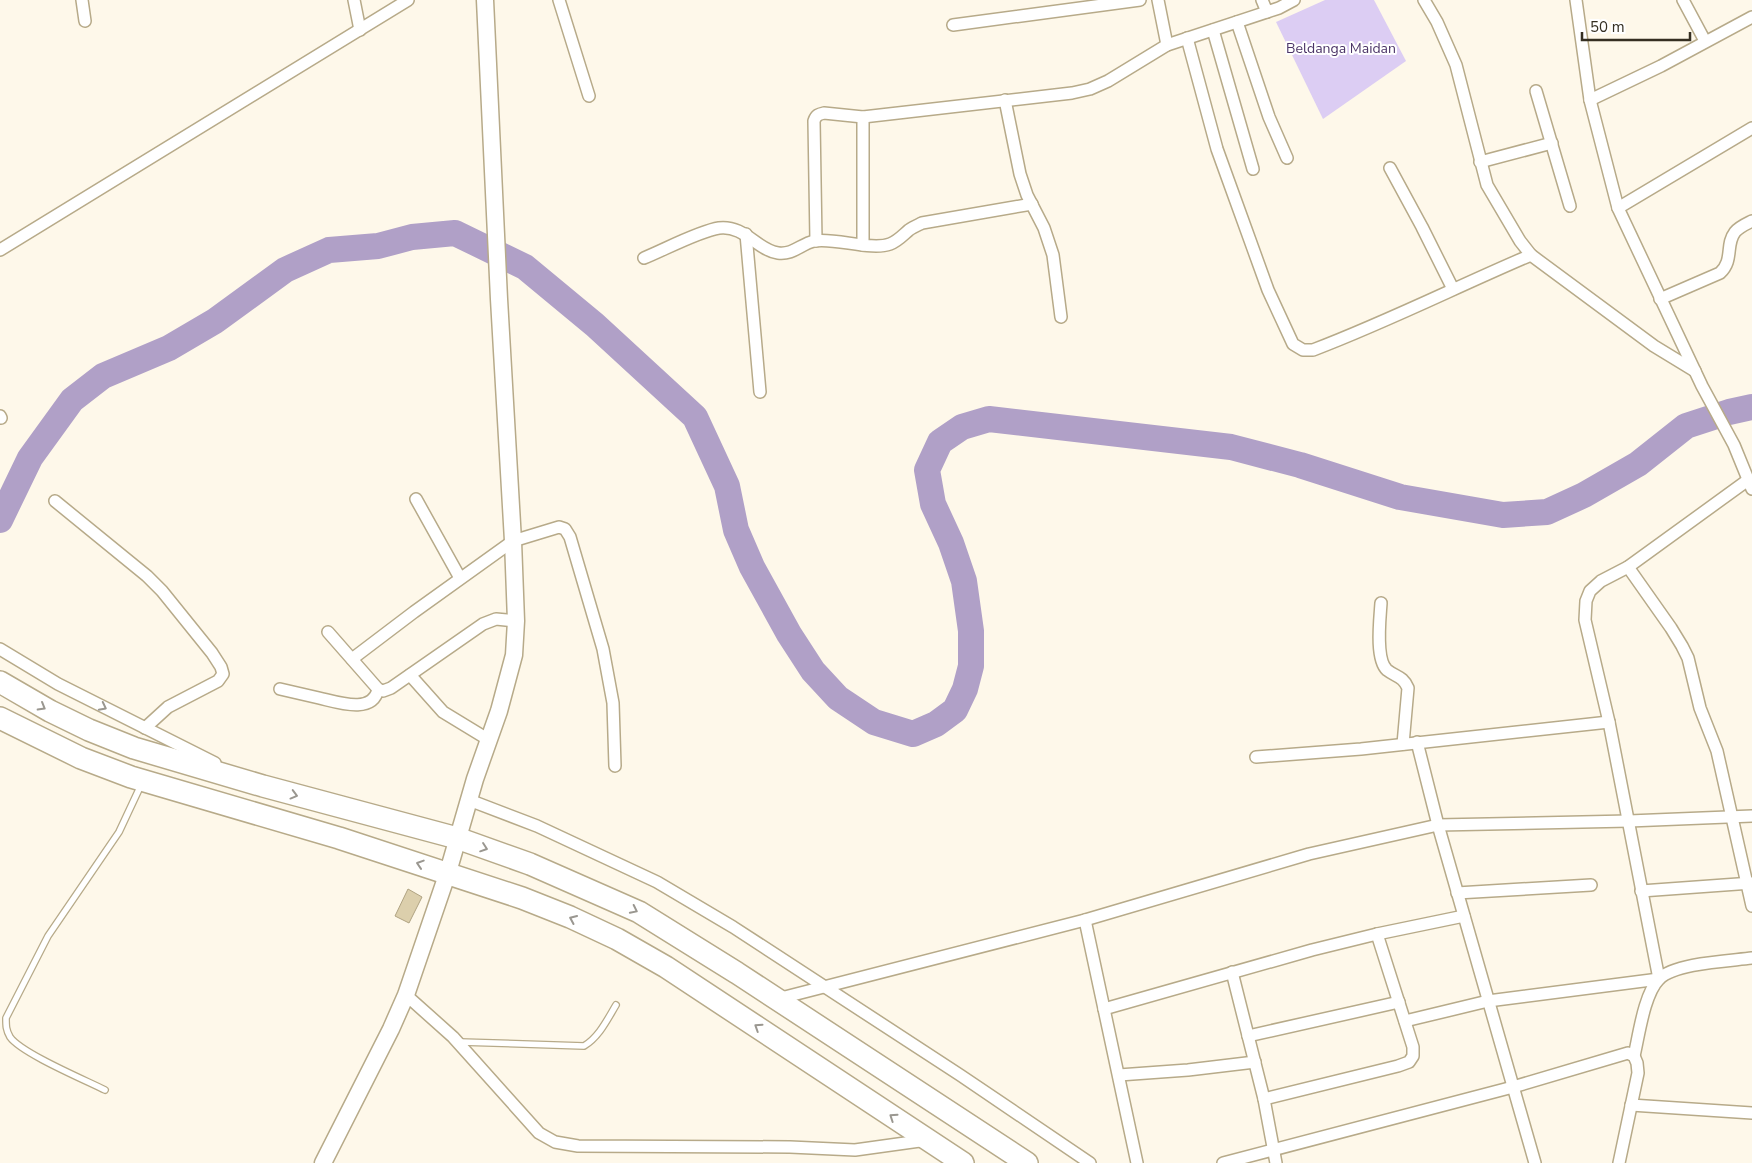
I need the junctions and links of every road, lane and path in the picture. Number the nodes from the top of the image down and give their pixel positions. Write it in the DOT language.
graph roads {
  1 [pos="82,0"];
  2 [pos="354,0"];
  3 [pos="408,0"];
  4 [pos="485,0"];
  5 [pos="559,0"];
  6 [pos="1140,0"];
  7 [pos="1158,0"];
  8 [pos="1262,0"];
  9 [pos="1294,0"];
  10 [pos="1424,0"];
  11 [pos="1576,0"];
  12 [pos="1683,0"];
  13 [pos="1267,12"];
  14 [pos="1752,17"];
  15 [pos="85,21"];
  16 [pos="1237,22"];
  17 [pos="952,25"];
  18 [pos="360,30"];
  19 [pos="1213,30"];
  20 [pos="1187,38"];
  21 [pos="1705,42"];
  22 [pos="1167,45"];
  23 [pos="1536,91"];
  24 [pos="589,96"];
  25 [pos="1005,100"];
  26 [pos="1590,100"];
  27 [pos="863,117"];
  28 [pos="1752,128"];
  29 [pos="1552,143"];
  30 [pos="1287,158"];
  31 [pos="1480,162"];
  32 [pos="1390,168"];
  33 [pos="1253,169"];
  34 [pos="1032,204"];
  35 [pos="1570,206"];
  36 [pos="1618,208"];
  37 [pos="1752,221"];
  38 [pos="746,234"];
  39 [pos="816,241"];
  40 [pos="863,245"];
  41 [pos="0,250"];
  42 [pos="1531,255"];
  43 [pos="644,258"];
  44 [pos="1453,289"];
  45 [pos="1660,299"];
  46 [pos="1061,317"];
  47 [pos="1695,371"];
  48 [pos="760,392"];
  49 [pos="1750,484"];
  50 [pos="416,499"];
  51 [pos="55,501"];
  52 [pos="513,541"];
  53 [pos="1628,567"];
  54 [pos="460,578"];
  55 [pos="1381,603"];
  56 [pos="516,620"];
  57 [pos="328,632"];
  58 [pos="0,649"];
  59 [pos="352,659"];
  60 [pos="410,675"];
  61 [pos="0,682"];
  62 [pos="378,688"];
  63 [pos="280,690"];
  64 [pos="0,718"];
  65 [pos="1609,722"];
  66 [pos="145,728"];
  67 [pos="489,740"];
  68 [pos="1417,742"];
  69 [pos="1403,744"];
  70 [pos="1256,757"];
  71 [pos="615,766"];
  72 [pos="143,780"];
  73 [pos="263,786"];
  74 [pos="469,800"];
  75 [pos="1752,816"];
  76 [pos="1732,818"];
  77 [pos="1629,821"];
  78 [pos="1438,825"];
  79 [pos="457,838"];
  80 [pos="448,872"];
  81 [pos="1750,883"];
  82 [pos="1591,885"];
  83 [pos="1641,890"];
  84 [pos="1457,893"];
  85 [pos="1752,906"];
  86 [pos="1464,916"];
  87 [pos="1084,920"];
  88 [pos="1377,934"];
  89 [pos="1752,958"];
  90 [pos="1232,972"];
  91 [pos="1659,979"];
  92 [pos="824,987"];
  93 [pos="406,995"];
  94 [pos="777,999"];
  95 [pos="1488,1001"];
  96 [pos="1399,1002"];
  97 [pos="616,1005"];
  98 [pos="1104,1009"];
  99 [pos="1406,1021"];
  100 [pos="1248,1036"];
  101 [pos="458,1042"];
  102 [pos="1634,1056"];
  103 [pos="1255,1062"];
  104 [pos="1119,1075"];
  105 [pos="1514,1087"];
  106 [pos="106,1090"];
  107 [pos="1264,1099"];
  108 [pos="1631,1105"];
  109 [pos="1752,1113"];
  110 [pos="928,1140"];
  111 [pos="1273,1150"];
  112 [pos="323,1163"];
  113 [pos="963,1163"];
  114 [pos="1027,1163"];
  115 [pos="1090,1163"];
  116 [pos="1137,1163"];
  117 [pos="1223,1163"];
  118 [pos="1276,1163"];
  119 [pos="1535,1163"];
  120 [pos="1619,1163"];
  1 -- 15 [label="street"];
  2 -- 18 [label="street"];
  3 -- 18 [label="street"];
  4 -- 52 [label="street"];
  5 -- 24 [label="street"];
  6 -- 17 [label="street"];
  7 -- 22 [label="street"];
  8 -- 13 [label="street"];
  9 -- 13 [label="street"];
  10 -- 31 [label="street"];
  11 -- 26 [label="street"];
  12 -- 21 [label="street"];
  13 -- 16 [label="street"];
  14 -- 21 [label="street"];
  16 -- 19 [label="street"];
  16 -- 30 [label="street"];
  18 -- 41 [label="street"];
  19 -- 20 [label="street"];
  19 -- 33 [label="street"];
  20 -- 22 [label="street"];
  20 -- 44 [label="street"];
  21 -- 26 [label="street"];
  22 -- 25 [label="street"];
  23 -- 29 [label="street"];
  25 -- 27 [label="street"];
  25 -- 34 [label="street"];
  26 -- 36 [label="street"];
  27 -- 39 [label="street"];
  27 -- 40 [label="street"];
  28 -- 36 [label="street"];
  29 -- 31 [label="street"];
  29 -- 35 [label="street"];
  31 -- 42 [label="street"];
  32 -- 44 [label="street"];
  34 -- 40 [label="street"];
  34 -- 46 [label="street"];
  36 -- 45 [label="street"];
  37 -- 45 [label="street"];
  38 -- 39 [label="street"];
  38 -- 43 [label="street"];
  38 -- 48 [label="street"];
  39 -- 40 [label="street"];
  42 -- 44 [label="street"];
  42 -- 47 [label="street"];
  45 -- 47 [label="street"];
  47 -- 49 [label="street"];
  49 -- 53 [label="street"];
  50 -- 54 [label="street"];
  51 -- 66 [label="street"];
  52 -- 54 [label="street"];
  52 -- 56 [label="street"];
  52 -- 71 [label="street"];
  53 -- 65 [label="street"];
  53 -- 76 [label="street"];
  54 -- 59 [label="street"];
  55 -- 69 [label="street"];
  56 -- 60 [label="street"];
  56 -- 67 [label="street"];
  57 -- 59 [label="street"];
  58 -- 66 [label="street, one-way"];
  59 -- 62 [label="street"];
  60 -- 62 [label="street"];
  60 -- 67 [label="street"];
  61 -- 73 [label="highway, one-way"];
  62 -- 63 [label="street"];
  64 -- 72 [label="highway"];
  65 -- 68 [label="street"];
  65 -- 77 [label="street"];
  66 -- 73 [label="street"];
  67 -- 74 [label="street"];
  68 -- 69 [label="street"];
  68 -- 78 [label="street"];
  69 -- 70 [label="street"];
  80 -- 72 [label="highway, one-way"];
  72 -- 106 [label="lane"];
  73 -- 79 [label="highway, one-way"];
  74 -- 79 [label="street"];
  74 -- 92 [label="street"];
  75 -- 76 [label="street"];
  76 -- 77 [label="street"];
  76 -- 81 [label="street"];
  77 -- 78 [label="street"];
  77 -- 83 [label="street"];
  78 -- 84 [label="street"];
  78 -- 87 [label="street"];
  79 -- 80 [label="street"];
  79 -- 94 [label="highway, one-way"];
  80 -- 93 [label="street"];
  110 -- 80 [label="highway, one-way"];
  81 -- 83 [label="street"];
  81 -- 85 [label="street"];
  82 -- 84 [label="street"];
  83 -- 91 [label="street"];
  84 -- 86 [label="street"];
  86 -- 88 [label="street"];
  86 -- 95 [label="street"];
  87 -- 92 [label="street"];
  87 -- 98 [label="street"];
  88 -- 90 [label="street"];
  88 -- 96 [label="street"];
  89 -- 91 [label="street"];
  90 -- 98 [label="street"];
  90 -- 100 [label="street"];
  91 -- 95 [label="street"];
  91 -- 102 [label="street"];
  92 -- 94 [label="street"];
  92 -- 115 [label="street"];
  93 -- 101 [label="street"];
  93 -- 112 [label="street"];
  94 -- 114 [label="highway"];
  95 -- 99 [label="street"];
  95 -- 105 [label="street"];
  96 -- 99 [label="street"];
  96 -- 100 [label="street"];
  97 -- 101 [label="lane"];
  98 -- 104 [label="street"];
  99 -- 107 [label="street"];
  100 -- 103 [label="street"];
  101 -- 110 [label="street"];
  102 -- 105 [label="street"];
  102 -- 108 [label="street"];
  103 -- 104 [label="street"];
  103 -- 107 [label="street"];
  104 -- 116 [label="street"];
  105 -- 111 [label="street"];
  105 -- 119 [label="street"];
  107 -- 111 [label="street"];
  108 -- 109 [label="street"];
  108 -- 120 [label="street"];
  110 -- 113 [label="highway"];
  111 -- 117 [label="street"];
  111 -- 118 [label="street"];
}
